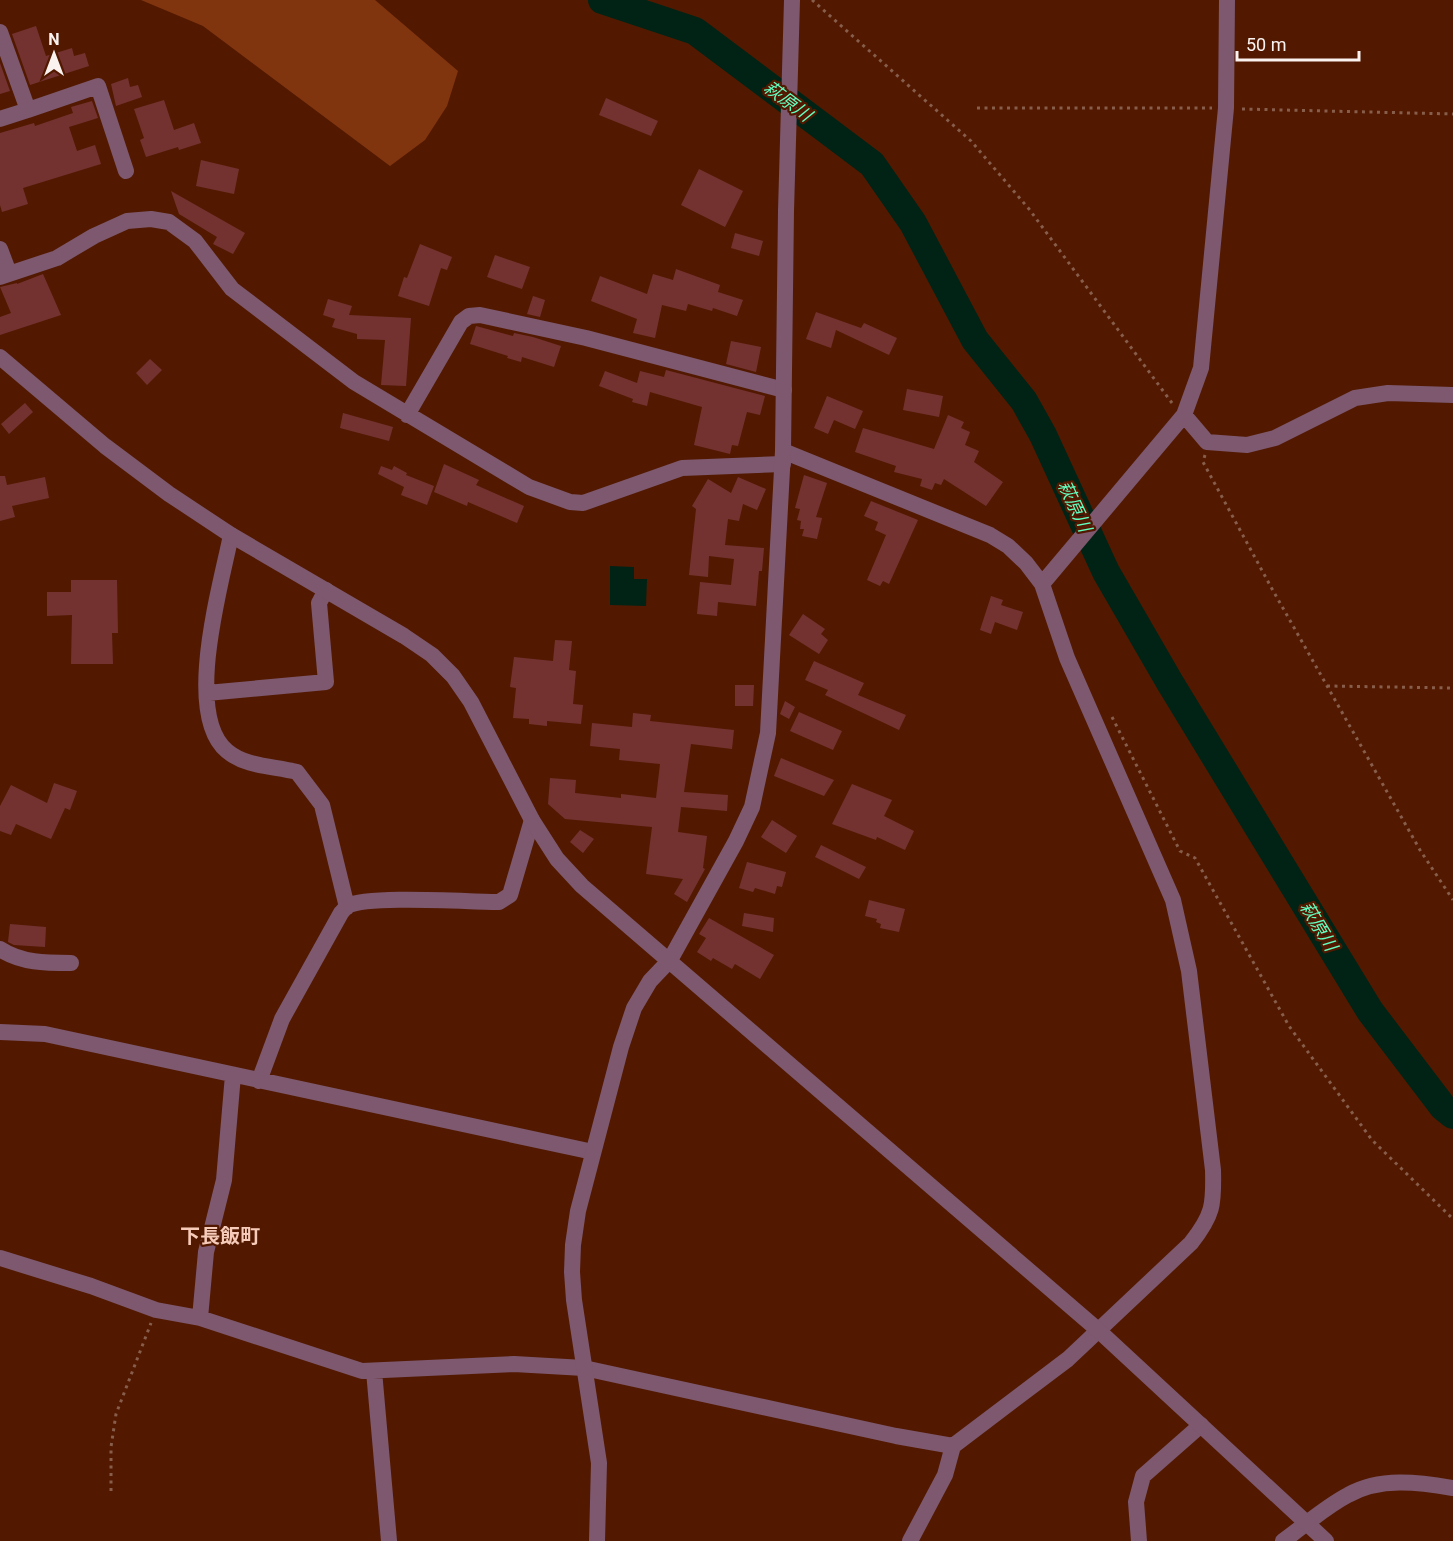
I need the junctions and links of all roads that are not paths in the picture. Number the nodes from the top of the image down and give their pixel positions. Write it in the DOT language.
graph roads {
  1 [pos="792,0"];
  2 [pos="1227,0"];
  3 [pos="0,32"];
  4 [pos="28,110"];
  5 [pos="0,119"];
  6 [pos="126,171"];
  7 [pos="0,249"];
  8 [pos="5,275"];
  9 [pos="0,357"];
  10 [pos="784,390"];
  11 [pos="1453,395"];
  12 [pos="407,415"];
  13 [pos="1180,419"];
  14 [pos="783,458"];
  15 [pos="231,535"];
  16 [pos="1047,578"];
  17 [pos="326,590"];
  18 [pos="207,693"];
  19 [pos="532,820"];
  20 [pos="347,907"];
  21 [pos="0,949"];
  22 [pos="670,960"];
  23 [pos="71,963"];
  24 [pos="0,1032"];
  25 [pos="233,1075"];
  26 [pos="259,1081"];
  27 [pos="593,1152"];
  28 [pos="0,1258"];
  29 [pos="200,1318"];
  30 [pos="1098,1330"];
  31 [pos="584,1368"];
  32 [pos="374,1371"];
  33 [pos="1201,1425"];
  34 [pos="953,1446"];
  35 [pos="1453,1488"];
  36 [pos="1306,1524"];
  37 [pos="389,1541"];
  38 [pos="597,1541"];
  39 [pos="909,1541"];
  40 [pos="1139,1541"];
  41 [pos="1283,1541"];
  42 [pos="1326,1541"];
  1 -- 10 [label="street"];
  2 -- 13 [label="street"];
  3 -- 4 [label="street"];
  4 -- 5 [label="street"];
  4 -- 6 [label="street"];
  7 -- 8 [label="street"];
  8 -- 12 [label="street"];
  9 -- 15 [label="street"];
  10 -- 12 [label="street"];
  10 -- 14 [label="street"];
  11 -- 13 [label="street"];
  12 -- 14 [label="street"];
  13 -- 16 [label="street"];
  14 -- 16 [label="street"];
  14 -- 22 [label="street"];
  15 -- 17 [label="street"];
  15 -- 18 [label="street"];
  16 -- 30 [label="street"];
  17 -- 18 [label="street"];
  17 -- 19 [label="street"];
  18 -- 20 [label="street"];
  19 -- 20 [label="street"];
  19 -- 22 [label="street"];
  20 -- 26 [label="street"];
  21 -- 23 [label="street"];
  22 -- 27 [label="street"];
  22 -- 30 [label="street"];
  24 -- 25 [label="street"];
  25 -- 26 [label="street"];
  25 -- 29 [label="street"];
  26 -- 27 [label="street"];
  27 -- 31 [label="street"];
  28 -- 29 [label="street"];
  29 -- 32 [label="street"];
  30 -- 33 [label="street"];
  30 -- 34 [label="street"];
  31 -- 32 [label="street"];
  31 -- 34 [label="street"];
  31 -- 38 [label="street"];
  32 -- 37 [label="street"];
  33 -- 36 [label="street"];
  33 -- 40 [label="street"];
  34 -- 39 [label="street"];
  35 -- 36 [label="street"];
  36 -- 41 [label="street"];
  36 -- 42 [label="street"];
}
